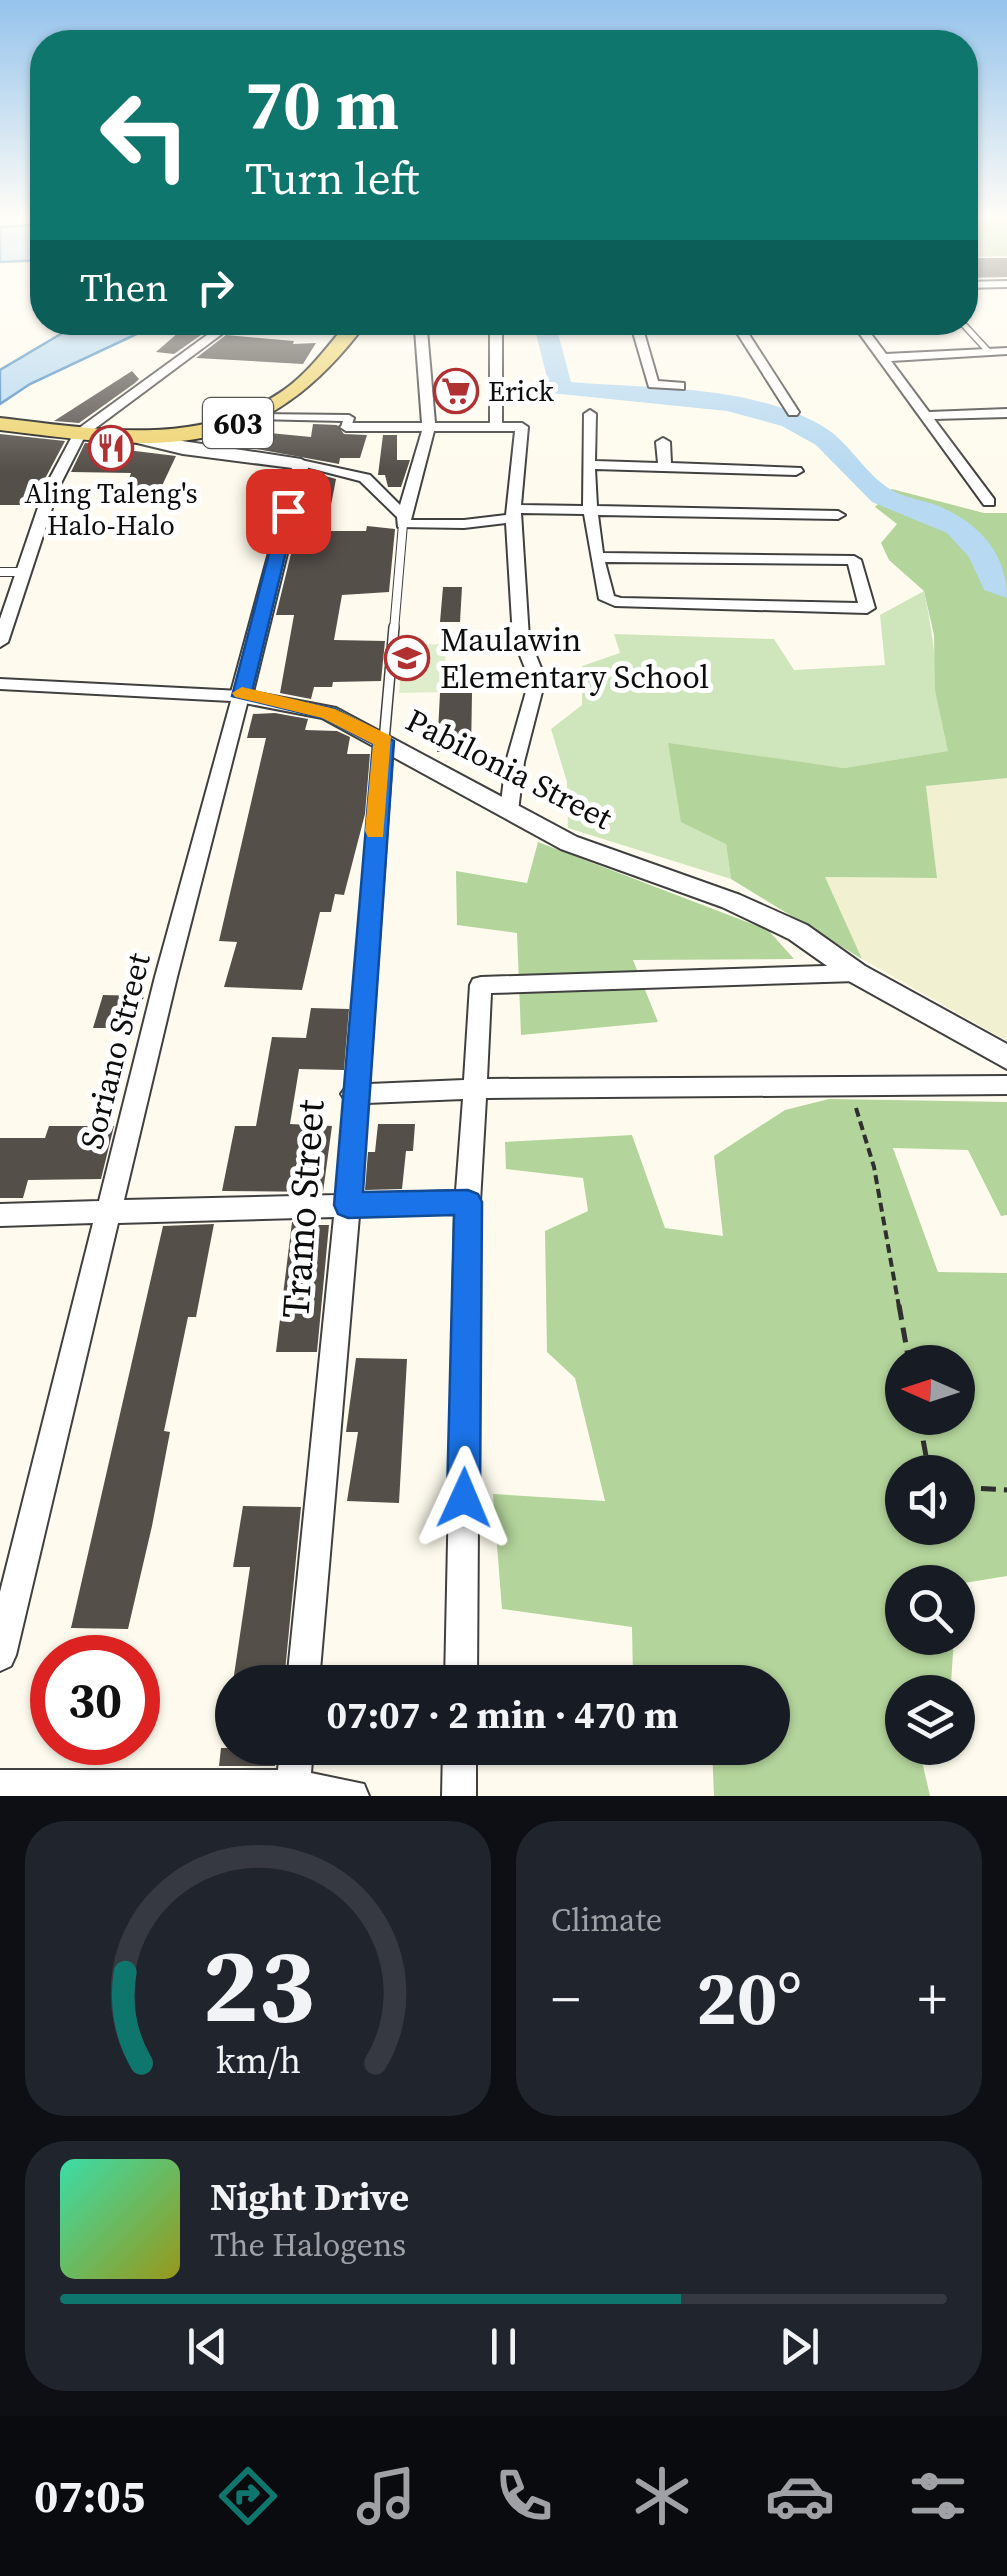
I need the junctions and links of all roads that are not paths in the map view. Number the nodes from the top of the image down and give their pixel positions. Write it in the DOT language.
graph roads {
  1 [pos="215,335"];
  2 [pos="346,335"];
  3 [pos="422,335"];
  4 [pos="496,335"];
  5 [pos="639,335"];
  6 [pos="743,335"];
  7 [pos="865,335"];
  8 [pos="973,335"];
  9 [pos="1007,351"];
  10 [pos="989,352"];
  11 [pos="881,358"];
  12 [pos="680,386"];
  13 [pos="793,412"];
  14 [pos="1007,413"];
  15 [pos="590,414"];
  16 [pos="925,416"];
  17 [pos="256,417"];
  18 [pos="0,424"];
  19 [pos="496,426"];
  20 [pos="346,427"];
  21 [pos="430,427"];
  22 [pos="80,434"];
  23 [pos="143,440"];
  24 [pos="663,442"];
  25 [pos="301,464"];
  26 [pos="588,465"];
  27 [pos="665,468"];
  28 [pos="796,472"];
  29 [pos="989,502"];
  30 [pos="589,508"];
  31 [pos="514,513"];
  32 [pos="838,516"];
  33 [pos="404,520"];
  34 [pos="598,557"];
  35 [pos="0,572"];
  36 [pos="22,572"];
  37 [pos="7,599"];
  38 [pos="0,642"];
  39 [pos="0,684"];
  40 [pos="241,696"];
  41 [pos="384,741"];
  42 [pos="509,811"];
  43 [pos="856,974"];
  44 [pos="1007,1058"];
  45 [pos="1007,1084"];
  46 [pos="477,1088"];
  47 [pos="353,1094"];
  48 [pos="468,1202"];
  49 [pos="348,1205"];
  50 [pos="108,1212"];
  51 [pos="0,1215"];
  52 [pos="0,1655"];
  53 [pos="305,1665"];
  54 [pos="461,1665"];
  55 [pos="295,1765"];
  56 [pos="460,1765"];
  57 [pos="0,1787"];
  58 [pos="293,1791"];
  59 [pos="352,1796"];
  60 [pos="460,1796"];
  1 -- 22 [label="street"];
  2 -- 17 [label="main road, 603"];
  3 -- 21 [label="street"];
  4 -- 19 [label="street"];
  5 -- 12 [label="street"];
  6 -- 13 [label="street"];
  7 -- 11 [label="street"];
  8 -- 10 [label="lane"];
  9 -- 10 [label="street"];
  10 -- 11 [label="street"];
  11 -- 16 [label="street"];
  14 -- 16 [label="street"];
  15 -- 26 [label="street"];
  16 -- 29 [label="street"];
  17 -- 20 [label="street"];
  17 -- 23 [label="main road, 603"];
  18 -- 22 [label="main road, 603"];
  19 -- 21 [label="street"];
  19 -- 31 [label="street"];
  20 -- 21 [label="street"];
  21 -- 33 [label="street"];
  22 -- 23 [label="main road, 603"];
  22 -- 36 [label="street"];
  23 -- 25 [label="street"];
  24 -- 27 [label="street"];
  25 -- 33 [label="street"];
  25 -- 40 [label="street, Soriano Street"];
  26 -- 27 [label="street"];
  26 -- 30 [label="street"];
  27 -- 28 [label="street"];
  30 -- 31 [label="street"];
  30 -- 32 [label="street"];
  30 -- 34 [label="street"];
  31 -- 33 [label="street"];
  31 -- 42 [label="street"];
  33 -- 41 [label="lane"];
  34 -- 34 [label="street"];
  35 -- 36 [label="lane"];
  36 -- 37 [label="street"];
  37 -- 38 [label="street"];
  39 -- 40 [label="street, Pabilonia Street"];
  40 -- 41 [label="street, Pabilonia Street"];
  40 -- 50 [label="street, Soriano Street"];
  41 -- 42 [label="street, Pabilonia Street"];
  41 -- 47 [label="street, Tramo Street"];
  42 -- 43 [label="street, Pabilonia Street"];
  43 -- 44 [label="street, Pabilonia Street"];
  43 -- 46 [label="street"];
  45 -- 46 [label="street"];
  46 -- 47 [label="street"];
  46 -- 48 [label="street"];
  47 -- 49 [label="street, Tramo Street"];
  48 -- 49 [label="street"];
  48 -- 54 [label="street"];
  49 -- 50 [label="street"];
  49 -- 53 [label="street, Tramo Street"];
  50 -- 51 [label="street"];
  50 -- 52 [label="street, Soriano Street"];
  55 -- 58 [label="street"];
  56 -- 60 [label="street"];
  57 -- 58 [label="street"];
  58 -- 59 [label="street"];
}
